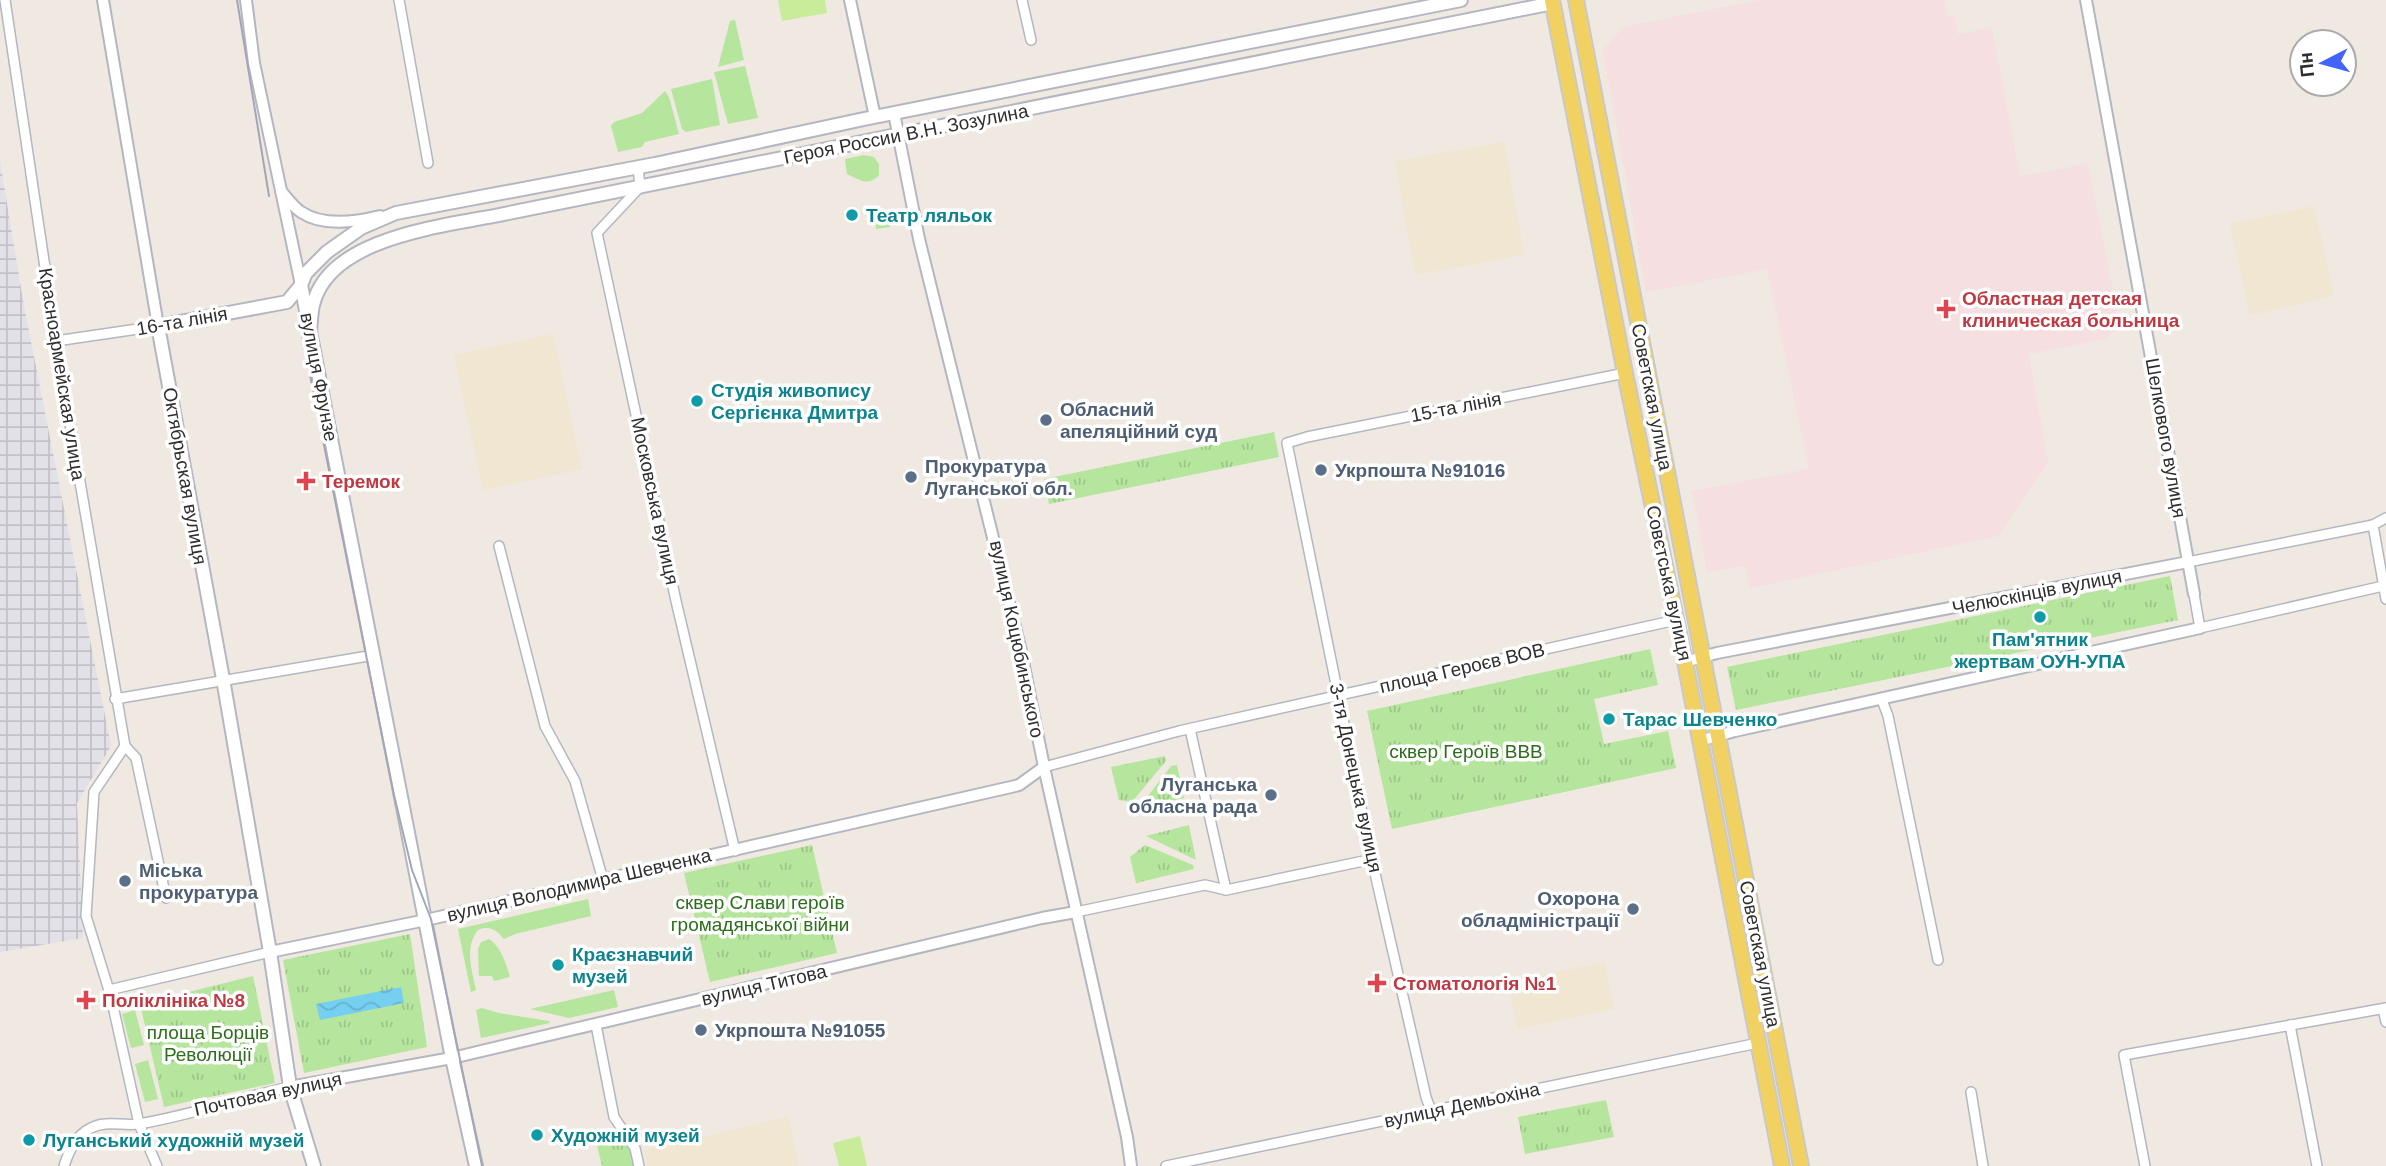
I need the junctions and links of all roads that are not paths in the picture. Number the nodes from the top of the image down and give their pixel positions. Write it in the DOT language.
graph roads {
  1 [pos="5,0"];
  2 [pos="103,0"];
  3 [pos="246,0"];
  4 [pos="399,0"];
  5 [pos="850,0"];
  6 [pos="1022,0"];
  7 [pos="1461,0"];
  8 [pos="1575,0"];
  9 [pos="2086,0"];
  10 [pos="1552,1"];
  11 [pos="1031,40"];
  12 [pos="894,113"];
  13 [pos="875,117"];
  14 [pos="898,136"];
  15 [pos="428,163"];
  16 [pos="638,167"];
  17 [pos="640,187"];
  18 [pos="279,190"];
  19 [pos="396,213"];
  20 [pos="301,285"];
  21 [pos="158,326"];
  22 [pos="310,332"];
  23 [pos="56,341"];
  24 [pos="1625,373"];
  25 [pos="1287,443"];
  26 [pos="2386,518"];
  27 [pos="2373,525"];
  28 [pos="499,546"];
  29 [pos="2188,562"];
  30 [pos="2383,586"];
  31 [pos="2194,594"];
  32 [pos="2386,599"];
  33 [pos="1676,620"];
  34 [pos="2200,628"];
  35 [pos="374,655"];
  36 [pos="1702,657"];
  37 [pos="1685,662"];
  38 [pos="223,679"];
  39 [pos="1339,695"];
  40 [pos="116,699"];
  41 [pos="1882,700"];
  42 [pos="1190,729"];
  43 [pos="1718,736"];
  44 [pos="1699,741"];
  45 [pos="125,746"];
  46 [pos="1044,767"];
  47 [pos="735,851"];
  48 [pos="1373,859"];
  49 [pos="603,880"];
  50 [pos="1226,890"];
  51 [pos="166,898"];
  52 [pos="1076,912"];
  53 [pos="426,920"];
  54 [pos="270,953"];
  55 [pos="1938,960"];
  56 [pos="109,990"];
  57 [pos="2385,1008"];
  58 [pos="2386,1022"];
  59 [pos="596,1025"];
  60 [pos="2290,1025"];
  61 [pos="1758,1043"];
  62 [pos="452,1058"];
  63 [pos="290,1087"];
  64 [pos="1970,1092"];
  65 [pos="1431,1111"];
  66 [pos="139,1124"];
  67 [pos="64,1166"];
  68 [pos="156,1166"];
  69 [pos="314,1166"];
  70 [pos="476,1166"];
  71 [pos="639,1166"];
  72 [pos="1131,1166"];
  73 [pos="1166,1166"];
  74 [pos="1782,1166"];
  75 [pos="1801,1166"];
  76 [pos="1983,1166"];
  77 [pos="2145,1166"];
  78 [pos="2317,1166"];
  1 -- 23 [label="street, Красноармейская улица"];
  2 -- 21 [label="street, Октябрьская вулиця"];
  3 -- 18 [label="street, вулиця Фрунзе"];
  4 -- 15 [label="street"];
  5 -- 13 [label="street"];
  6 -- 11 [label="street"];
  7 -- 12 [label="main road, Героя России В.Н. Зозулина"];
  8 -- 10 [label="main road"];
  8 -- 36 [label="main road, Советская улица"];
  9 -- 29 [label="street, Шелкового вулиця"];
  10 -- 14 [label="main road, Героя России В.Н. Зозулина"];
  10 -- 24 [label="main road, Совєтська вулиця"];
  12 -- 13 [label="main road, Героя России В.Н. Зозулина"];
  12 -- 14 [label="street, вулиця Коцюбинського"];
  13 -- 16 [label="main road, Героя России В.Н. Зозулина"];
  14 -- 17 [label="main road, Героя России В.Н. Зозулина"];
  14 -- 46 [label="street, вулиця Коцюбинського"];
  16 -- 17 [label="street"];
  16 -- 19 [label="main road, Героя России В.Н. Зозулина"];
  17 -- 22 [label="main road, Героя России В.Н. Зозулина"];
  17 -- 47 [label="street, Московська вулиця"];
  18 -- 19 [label="street"];
  18 -- 20 [label="street, вулиця Фрунзе"];
  19 -- 20 [label="main road, Героя России В.Н. Зозулина"];
  20 -- 21 [label="main road, 16-та лінія"];
  20 -- 22 [label="main road, вулиця Фрунзе"];
  21 -- 23 [label="street, 16-та лінія"];
  21 -- 38 [label="main road, Октябрьская вулиця"];
  22 -- 35 [label="main road, вулиця Фрунзе"];
  23 -- 40 [label="street, Красноармейская улица"];
  24 -- 25 [label="street, 15-та лінія"];
  24 -- 33 [label="main road, Совєтська вулиця"];
  25 -- 39 [label="street, 3-тя Донецька вулиця"];
  26 -- 27 [label="street, Челюскінців вулиця"];
  27 -- 29 [label="street, Челюскінців вулиця"];
  27 -- 30 [label="street"];
  28 -- 49 [label="street"];
  29 -- 31 [label="street, Шелкового вулиця"];
  29 -- 36 [label="street, Челюскінців вулиця"];
  30 -- 32 [label="street"];
  30 -- 34 [label="street"];
  31 -- 34 [label="street, Шелкового вулиця"];
  33 -- 37 [label="main road, Совєтська вулиця"];
  33 -- 39 [label="street, площа Героєв ВОВ"];
  34 -- 41 [label="street"];
  35 -- 38 [label="street"];
  35 -- 53 [label="main road, вулиця Фрунзе"];
  36 -- 37 [label="street, Челюскінців вулиця"];
  36 -- 43 [label="main road, Советская улица"];
  37 -- 44 [label="main road, Совєтська вулиця"];
  38 -- 40 [label="street"];
  38 -- 54 [label="main road, Октябрьская вулиця"];
  39 -- 42 [label="street, площа Героєв ВОВ"];
  39 -- 48 [label="street, 3-тя Донецька вулиця"];
  40 -- 45 [label="street, Красноармейская улица"];
  41 -- 43 [label="street"];
  41 -- 55 [label="street"];
  42 -- 46 [label="street, площа Героєв ВОВ"];
  42 -- 50 [label="street"];
  43 -- 44 [label="street"];
  43 -- 75 [label="main road, Советская улица"];
  44 -- 61 [label="main road, Совєтська вулиця"];
  45 -- 51 [label="street, Красноармейская улица"];
  45 -- 56 [label="street"];
  46 -- 47 [label="street, вулиця Володимира Шевченка"];
  46 -- 52 [label="street, вулиця Коцюбинського"];
  47 -- 49 [label="street, вулиця Володимира Шевченка"];
  48 -- 50 [label="street"];
  48 -- 65 [label="street, 3-тя Донецька вулиця"];
  49 -- 53 [label="street, вулиця Володимира Шевченка"];
  50 -- 52 [label="street"];
  52 -- 59 [label="street, вулиця Титова"];
  52 -- 72 [label="street, вулиця Коцюбинського"];
  53 -- 54 [label="street, вулиця Володимира Шевченка"];
  53 -- 62 [label="main road, вулиця Фрунзе"];
  54 -- 56 [label="street, вулиця Володимира Шевченка"];
  54 -- 63 [label="main road, Октябрьская вулиця"];
  56 -- 66 [label="street"];
  57 -- 58 [label="street"];
  57 -- 60 [label="street"];
  59 -- 62 [label="street, вулиця Титова"];
  59 -- 71 [label="street"];
  60 -- 77 [label="street"];
  60 -- 78 [label="street"];
  61 -- 65 [label="street, вулиця Демьохіна"];
  61 -- 74 [label="main road, Совєтська вулиця"];
  62 -- 63 [label="street, Почтовая вулиця"];
  62 -- 70 [label="main road, вулиця Фрунзе"];
  63 -- 66 [label="street, Почтовая вулиця"];
  63 -- 69 [label="main road, Октябрьская вулиця"];
  64 -- 76 [label="street"];
  65 -- 73 [label="street, вулиця Демьохіна"];
  66 -- 67 [label="street, Почтовая вулиця"];
  66 -- 68 [label="street"];
}
